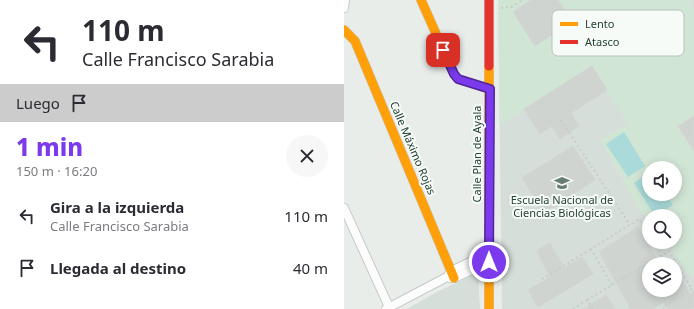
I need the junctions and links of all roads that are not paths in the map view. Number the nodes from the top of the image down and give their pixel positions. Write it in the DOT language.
graph roads {
  1 [pos="346,0"];
  2 [pos="421,0"];
  3 [pos="489,5"];
  4 [pos="344,8"];
  5 [pos="344,30"];
  6 [pos="490,89"];
  7 [pos="344,208"];
  8 [pos="489,253"];
  9 [pos="489,262"];
  10 [pos="450,275"];
  11 [pos="387,308"];
  12 [pos="489,309"];
  1 -- 4 [label="street"];
  2 -- 6 [label="street"];
  3 -- 6 [label="street, Calle Plan de Ayala"];
  5 -- 10 [label="street, Calle Máximo Rojas"];
  6 -- 8 [label="street, Calle Plan de Ayala"];
  7 -- 11 [label="street"];
  8 -- 9 [label="street, Calle Plan de Ayala"];
  8 -- 10 [label="street"];
  9 -- 10 [label="street"];
  9 -- 12 [label="street, Calle Plan de Ayala"];
  10 -- 11 [label="street"];
}
